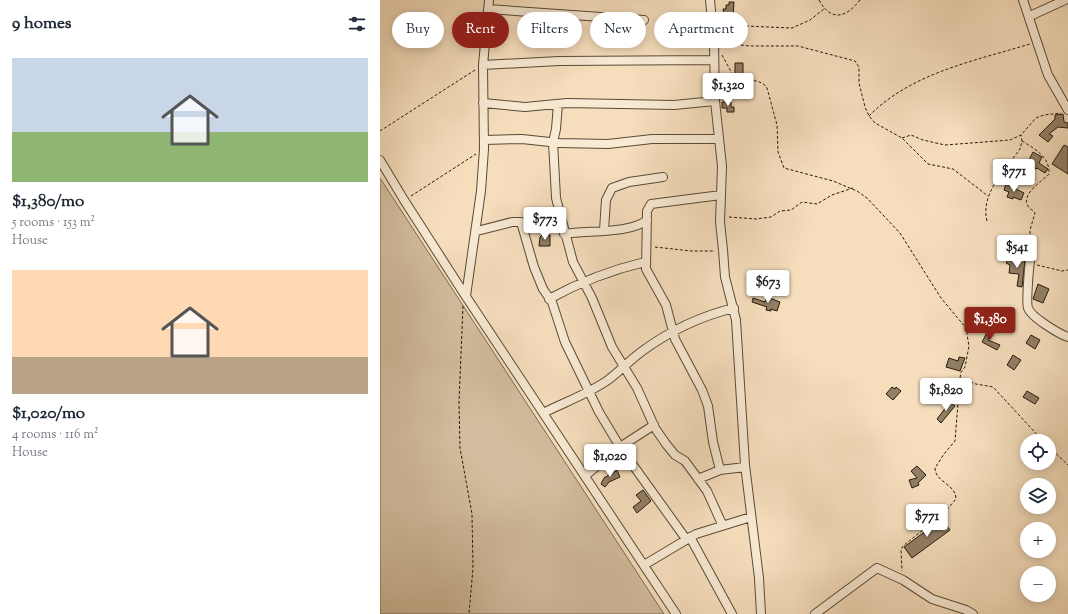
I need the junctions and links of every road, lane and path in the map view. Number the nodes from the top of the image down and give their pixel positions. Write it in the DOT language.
graph roads {
  1 [pos="489,0"];
  2 [pos="710,0"];
  3 [pos="819,0"];
  4 [pos="860,0"];
  5 [pos="1023,0"];
  6 [pos="1065,0"];
  7 [pos="488,9"];
  8 [pos="824,9"];
  9 [pos="711,12"];
  10 [pos="590,16"];
  11 [pos="1030,16"];
  12 [pos="748,26"];
  13 [pos="1038,42"];
  14 [pos="748,46"];
  15 [pos="714,48"];
  16 [pos="722,55"];
  17 [pos="714,60"];
  18 [pos="483,65"];
  19 [pos="715,101"];
  20 [pos="483,103"];
  21 [pos="558,104"];
  22 [pos="1065,111"];
  23 [pos="869,116"];
  24 [pos="380,131"];
  25 [pos="1020,135"];
  26 [pos="902,138"];
  27 [pos="720,139"];
  28 [pos="484,140"];
  29 [pos="1022,141"];
  30 [pos="553,142"];
  31 [pos="484,149"];
  32 [pos="380,160"];
  33 [pos="663,177"];
  34 [pos="853,188"];
  35 [pos="721,195"];
  36 [pos="988,196"];
  37 [pos="404,200"];
  38 [pos="720,218"];
  39 [pos="647,220"];
  40 [pos="987,221"];
  41 [pos="604,230"];
  42 [pos="477,231"];
  43 [pos="564,234"];
  44 [pos="646,246"];
  45 [pos="722,250"];
  46 [pos="1030,261"];
  47 [pos="645,262"];
  48 [pos="1068,270"];
  49 [pos="583,282"];
  50 [pos="465,294"];
  51 [pos="549,299"];
  52 [pos="734,308"];
  53 [pos="672,333"];
  54 [pos="1068,337"];
  55 [pos="624,368"];
  56 [pos="960,378"];
  57 [pos="589,391"];
  58 [pos="543,413"];
  59 [pos="654,425"];
  60 [pos="1037,434"];
  61 [pos="620,447"];
  62 [pos="1056,454"];
  63 [pos="1068,465"];
  64 [pos="745,467"];
  65 [pos="720,470"];
  66 [pos="585,476"];
  67 [pos="698,479"];
  68 [pos="751,516"];
  69 [pos="722,524"];
  70 [pos="688,538"];
  71 [pos="644,565"];
  72 [pos="903,580"];
  73 [pos="469,614"];
  74 [pos="676,614"];
  75 [pos="732,614"];
  76 [pos="761,614"];
  77 [pos="815,614"];
  78 [pos="973,614"];
  1 -- 7 [label="street"];
  2 -- 9 [label="street"];
  3 -- 8 [label="path"];
  4 -- 8 [label="path"];
  5 -- 11 [label="street"];
  6 -- 11 [label="street"];
  7 -- 10 [label="street"];
  7 -- 18 [label="street"];
  8 -- 12 [label="path"];
  11 -- 13 [label="street"];
  13 -- 22 [label="street"];
  13 -- 23 [label="path"];
  14 -- 23 [label="path"];
  15 -- 17 [label="street"];
  16 -- 34 [label="path"];
  17 -- 18 [label="street"];
  17 -- 19 [label="street"];
  18 -- 20 [label="street"];
  18 -- 24 [label="path"];
  19 -- 21 [label="street"];
  19 -- 27 [label="street"];
  20 -- 21 [label="street"];
  20 -- 28 [label="street"];
  21 -- 30 [label="street"];
  22 -- 25 [label="path"];
  23 -- 26 [label="path"];
  25 -- 26 [label="path"];
  25 -- 29 [label="path"];
  26 -- 36 [label="path"];
  27 -- 30 [label="street"];
  27 -- 35 [label="street"];
  28 -- 30 [label="street"];
  28 -- 31 [label="street"];
  29 -- 36 [label="path"];
  29 -- 46 [label="path"];
  30 -- 43 [label="street"];
  31 -- 37 [label="path"];
  31 -- 42 [label="street"];
  32 -- 37 [label="street"];
  33 -- 41 [label="street"];
  34 -- 38 [label="path"];
  34 -- 56 [label="path"];
  35 -- 38 [label="street"];
  35 -- 39 [label="street"];
  36 -- 40 [label="path"];
  37 -- 50 [label="street"];
  38 -- 45 [label="street"];
  39 -- 41 [label="street"];
  39 -- 44 [label="street"];
  41 -- 43 [label="street"];
  42 -- 50 [label="street"];
  42 -- 51 [label="street"];
  43 -- 49 [label="street"];
  44 -- 45 [label="path"];
  44 -- 47 [label="street"];
  45 -- 52 [label="street"];
  46 -- 48 [label="path"];
  46 -- 54 [label="street"];
  47 -- 49 [label="street"];
  47 -- 53 [label="street"];
  49 -- 51 [label="street"];
  49 -- 55 [label="street"];
  50 -- 58 [label="street"];
  50 -- 73 [label="path"];
  51 -- 57 [label="street"];
  52 -- 53 [label="street"];
  52 -- 64 [label="street"];
  53 -- 55 [label="street"];
  53 -- 65 [label="street"];
  55 -- 57 [label="street"];
  55 -- 59 [label="street"];
  56 -- 60 [label="path"];
  56 -- 72 [label="path"];
  57 -- 58 [label="street"];
  57 -- 61 [label="street"];
  58 -- 66 [label="street"];
  59 -- 61 [label="street"];
  59 -- 67 [label="street"];
  61 -- 66 [label="street"];
  61 -- 70 [label="street"];
  62 -- 63 [label="path"];
  64 -- 65 [label="street"];
  64 -- 68 [label="street"];
  65 -- 67 [label="street"];
  66 -- 71 [label="street"];
  67 -- 69 [label="street"];
  68 -- 69 [label="street"];
  68 -- 76 [label="street"];
  69 -- 70 [label="street"];
  70 -- 71 [label="street"];
  70 -- 75 [label="street"];
  71 -- 74 [label="street"];
  72 -- 77 [label="street"];
  72 -- 78 [label="street"];
}
